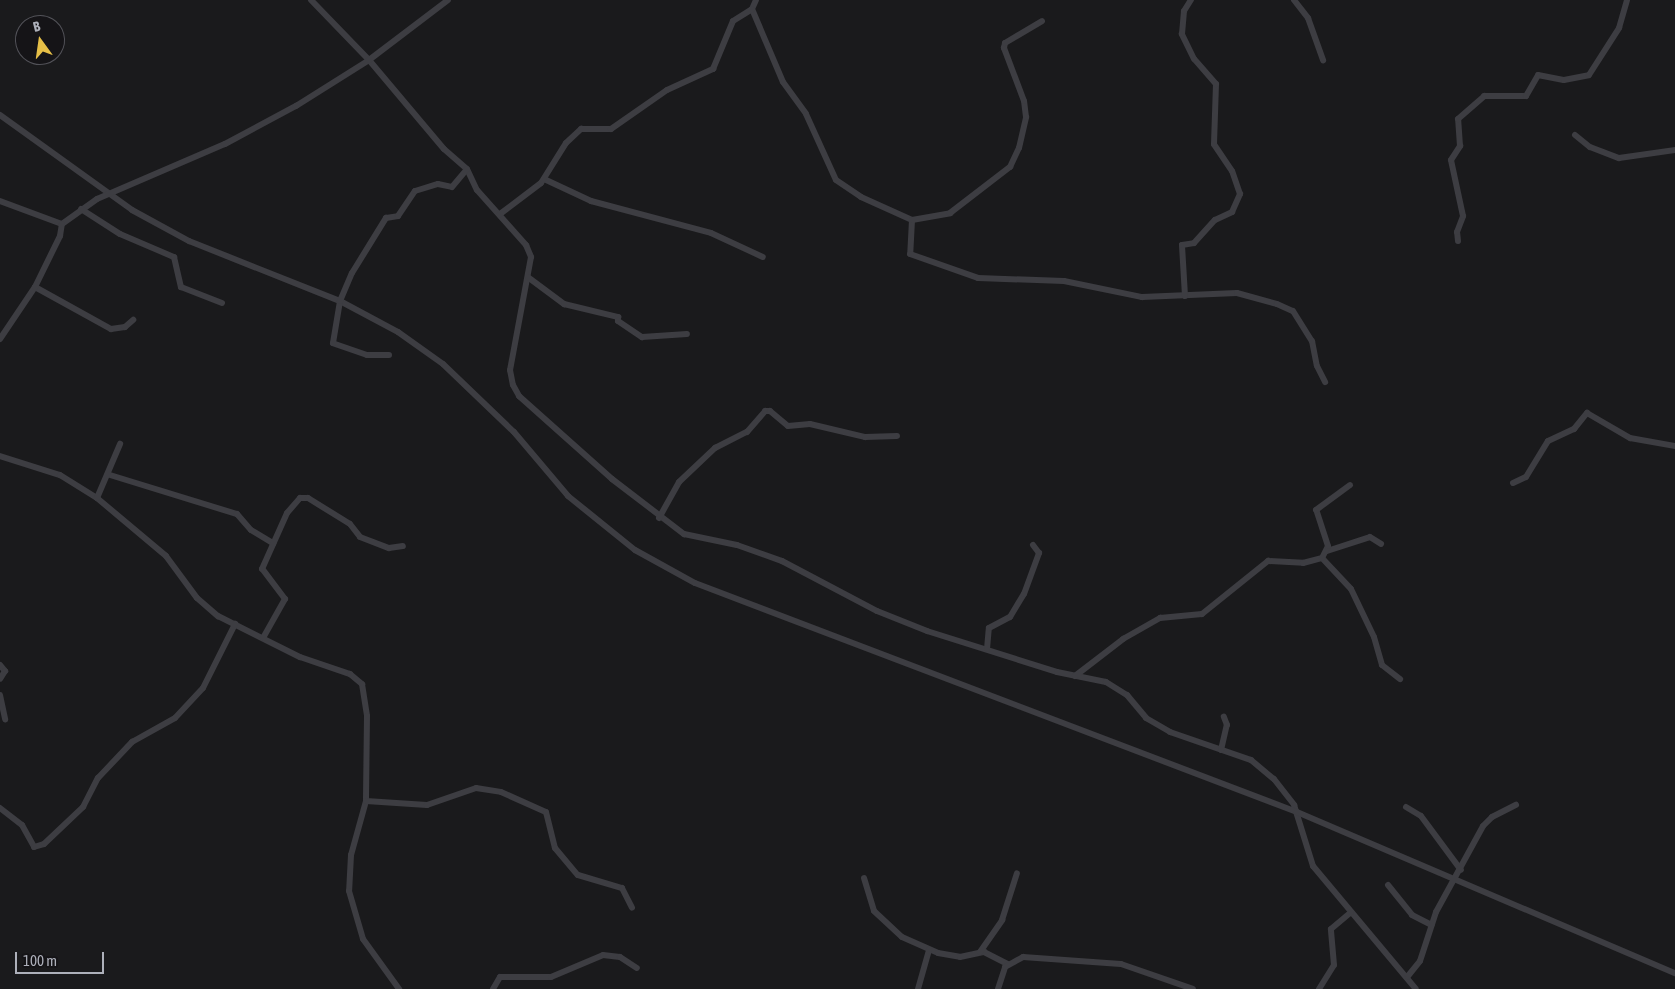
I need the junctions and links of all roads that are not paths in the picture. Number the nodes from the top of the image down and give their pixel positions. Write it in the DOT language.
graph roads {
  1 [pos="311,0"];
  2 [pos="448,0"];
  3 [pos="756,0"];
  4 [pos="1191,0"];
  5 [pos="1294,0"];
  6 [pos="1627,0"];
  7 [pos="752,9"];
  8 [pos="1042,21"];
  9 [pos="369,60"];
  10 [pos="1323,60"];
  11 [pos="0,115"];
  12 [pos="1576,136"];
  13 [pos="1675,150"];
  14 [pos="467,169"];
  15 [pos="544,179"];
  16 [pos="108,194"];
  17 [pos="0,201"];
  18 [pos="81,210"];
  19 [pos="500,214"];
  20 [pos="912,220"];
  21 [pos="62,224"];
  22 [pos="1458,241"];
  23 [pos="762,257"];
  24 [pos="529,278"];
  25 [pos="35,287"];
  26 [pos="1185,296"];
  27 [pos="340,302"];
  28 [pos="222,303"];
  29 [pos="133,320"];
  30 [pos="687,334"];
  31 [pos="0,339"];
  32 [pos="389,355"];
  33 [pos="1325,382"];
  34 [pos="897,436"];
  35 [pos="120,444"];
  36 [pos="1675,446"];
  37 [pos="0,456"];
  38 [pos="110,475"];
  39 [pos="1513,483"];
  40 [pos="1350,485"];
  41 [pos="97,498"];
  42 [pos="659,518"];
  43 [pos="273,543"];
  44 [pos="1381,544"];
  45 [pos="1033,545"];
  46 [pos="403,546"];
  47 [pos="1327,551"];
  48 [pos="1322,558"];
  49 [pos="235,624"];
  50 [pos="263,638"];
  51 [pos="987,649"];
  52 [pos="0,665"];
  53 [pos="1075,676"];
  54 [pos="0,679"];
  55 [pos="1400,679"];
  56 [pos="0,694"];
  57 [pos="1224,717"];
  58 [pos="4,719"];
  59 [pos="1222,750"];
  60 [pos="366,801"];
  61 [pos="1516,805"];
  62 [pos="1406,807"];
  63 [pos="0,808"];
  64 [pos="1297,812"];
  65 [pos="1461,870"];
  66 [pos="1017,873"];
  67 [pos="864,878"];
  68 [pos="1456,880"];
  69 [pos="1388,885"];
  70 [pos="632,908"];
  71 [pos="1352,912"];
  72 [pos="1432,925"];
  73 [pos="930,950"];
  74 [pos="980,952"];
  75 [pos="1008,964"];
  76 [pos="637,968"];
  77 [pos="1675,973"];
  78 [pos="1408,976"];
  79 [pos="398,989"];
  80 [pos="493,989"];
  81 [pos="918,989"];
  82 [pos="998,989"];
  83 [pos="1193,989"];
  84 [pos="1319,989"];
  85 [pos="1416,989"];
  1 -- 9 [label="street"];
  2 -- 9 [label="street"];
  3 -- 7 [label="street"];
  4 -- 26 [label="street"];
  5 -- 10 [label="street"];
  6 -- 22 [label="street"];
  7 -- 15 [label="street"];
  7 -- 20 [label="street"];
  8 -- 20 [label="street"];
  9 -- 14 [label="street"];
  9 -- 16 [label="street"];
  11 -- 16 [label="street"];
  12 -- 13 [label="street"];
  14 -- 19 [label="street"];
  14 -- 27 [label="street"];
  15 -- 19 [label="street"];
  15 -- 23 [label="street"];
  16 -- 18 [label="street"];
  16 -- 27 [label="street"];
  17 -- 21 [label="street"];
  18 -- 21 [label="street"];
  18 -- 28 [label="street"];
  19 -- 24 [label="street"];
  20 -- 26 [label="street"];
  21 -- 25 [label="street"];
  24 -- 30 [label="street"];
  24 -- 42 [label="street"];
  25 -- 29 [label="street"];
  25 -- 31 [label="street"];
  26 -- 33 [label="street"];
  27 -- 32 [label="street"];
  27 -- 64 [label="street"];
  34 -- 42 [label="street"];
  35 -- 38 [label="street"];
  36 -- 39 [label="street"];
  37 -- 41 [label="street"];
  38 -- 41 [label="street"];
  38 -- 43 [label="street"];
  40 -- 47 [label="street"];
  41 -- 49 [label="street"];
  42 -- 51 [label="street"];
  43 -- 46 [label="street"];
  43 -- 50 [label="street"];
  44 -- 47 [label="street"];
  45 -- 51 [label="street"];
  47 -- 48 [label="street"];
  48 -- 53 [label="street"];
  48 -- 55 [label="street"];
  49 -- 50 [label="street"];
  49 -- 63 [label="street"];
  50 -- 60 [label="street"];
  51 -- 53 [label="street"];
  52 -- 54 [label="street"];
  53 -- 59 [label="street"];
  56 -- 58 [label="street"];
  57 -- 59 [label="street"];
  59 -- 64 [label="street"];
  60 -- 70 [label="street"];
  60 -- 79 [label="street"];
  61 -- 65 [label="street"];
  62 -- 65 [label="street"];
  64 -- 68 [label="street"];
  64 -- 71 [label="street"];
  65 -- 68 [label="street"];
  66 -- 74 [label="street"];
  67 -- 73 [label="street"];
  68 -- 72 [label="street"];
  68 -- 77 [label="street"];
  69 -- 72 [label="street"];
  71 -- 78 [label="street"];
  71 -- 84 [label="street"];
  72 -- 78 [label="street"];
  73 -- 74 [label="street"];
  73 -- 81 [label="street"];
  74 -- 75 [label="street"];
  75 -- 82 [label="street"];
  75 -- 83 [label="street"];
  76 -- 80 [label="street"];
  78 -- 85 [label="street"];
}
